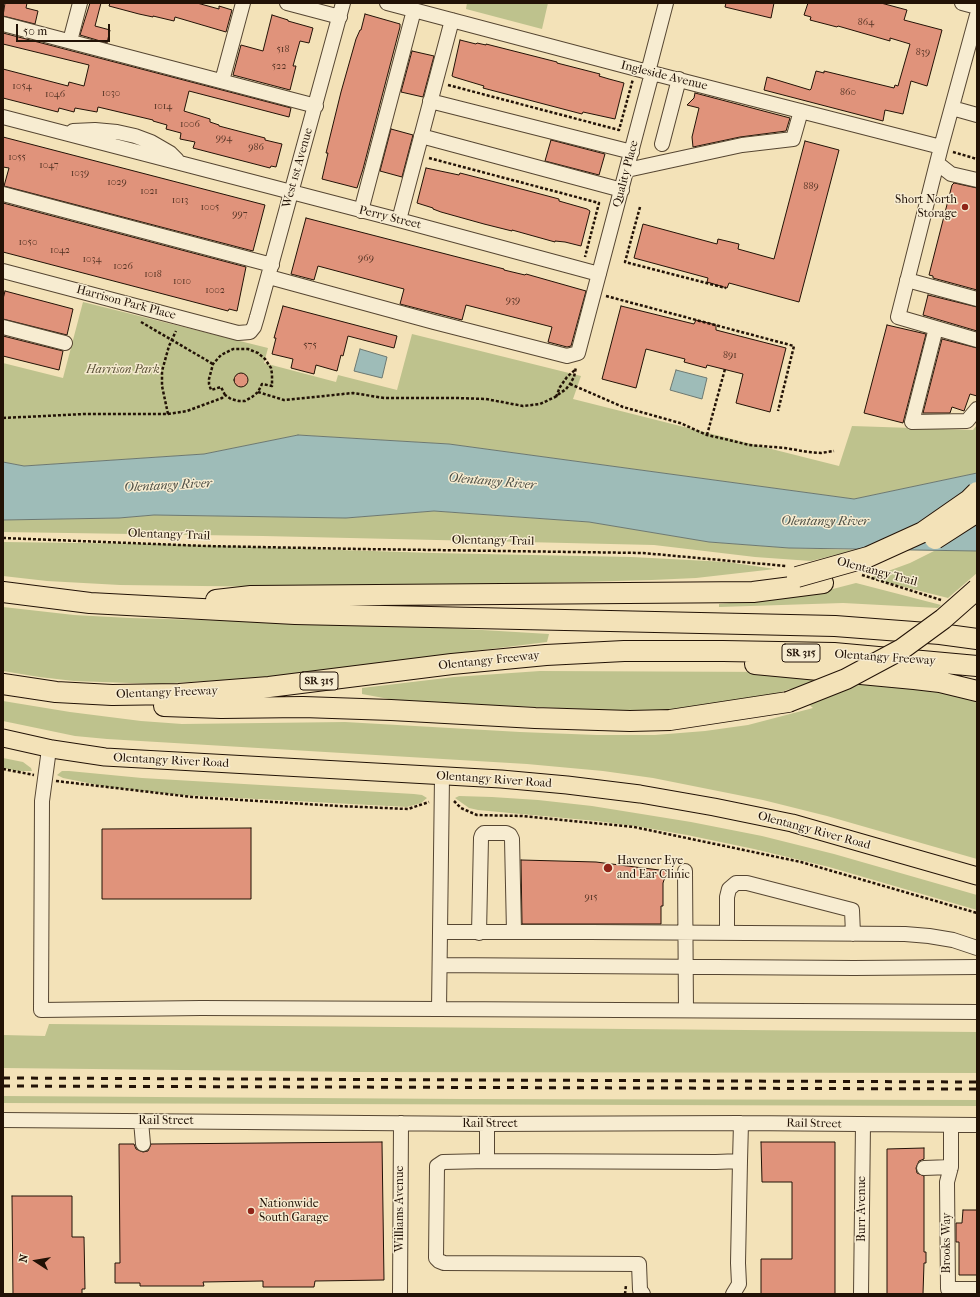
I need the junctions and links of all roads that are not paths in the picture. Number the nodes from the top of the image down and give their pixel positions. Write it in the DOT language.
graph roads {
  1 [pos="80,3"];
  2 [pos="243,3"];
  3 [pos="287,3"];
  4 [pos="343,3"];
  5 [pos="387,3"];
  6 [pos="666,3"];
  7 [pos="962,3"];
  8 [pos="977,7"];
  9 [pos="414,10"];
  10 [pos="977,15"];
  11 [pos="340,17"];
  12 [pos="452,20"];
  13 [pos="3,24"];
  14 [pos="70,41"];
  15 [pos="650,73"];
  16 [pos="679,79"];
  17 [pos="222,81"];
  18 [pos="430,101"];
  19 [pos="316,106"];
  20 [pos="952,108"];
  21 [pos="801,112"];
  22 [pos="977,115"];
  23 [pos="3,117"];
  24 [pos="421,136"];
  25 [pos="662,144"];
  26 [pos="941,147"];
  27 [pos="632,152"];
  28 [pos="937,163"];
  29 [pos="627,170"];
  30 [pos="977,180"];
  31 [pos="622,190"];
  32 [pos="291,192"];
  33 [pos="3,194"];
  34 [pos="361,211"];
  35 [pos="399,220"];
  36 [pos="3,271"];
  37 [pos="270,271"];
  38 [pos="907,280"];
  39 [pos="598,281"];
  40 [pos="977,298"];
  41 [pos="3,326"];
  42 [pos="936,328"];
  43 [pos="250,332"];
  44 [pos="977,340"];
  45 [pos="65,343"];
  46 [pos="977,409"];
  47 [pos="977,492"];
  48 [pos="977,512"];
  49 [pos="977,589"];
  50 [pos="3,592"];
  51 [pos="700,594"];
  52 [pos="148,606"];
  53 [pos="977,639"];
  54 [pos="624,651"];
  55 [pos="977,666"];
  56 [pos="3,684"];
  57 [pos="977,691"];
  58 [pos="56,692"];
  59 [pos="3,738"];
  60 [pos="49,749"];
  61 [pos="442,777"];
  62 [pos="685,871"];
  63 [pos="977,876"];
  64 [pos="440,932"];
  65 [pos="479,932"];
  66 [pos="514,932"];
  67 [pos="685,933"];
  68 [pos="727,933"];
  69 [pos="853,934"];
  70 [pos="977,948"];
  71 [pos="440,965"];
  72 [pos="685,966"];
  73 [pos="977,967"];
  74 [pos="439,1009"];
  75 [pos="686,1010"];
  76 [pos="977,1012"];
  77 [pos="3,1120"];
  78 [pos="141,1121"];
  79 [pos="400,1123"];
  80 [pos="741,1123"];
  81 [pos="487,1124"];
  82 [pos="862,1124"];
  83 [pos="951,1125"];
  84 [pos="977,1125"];
  85 [pos="142,1144"];
  86 [pos="487,1161"];
  87 [pos="740,1161"];
  88 [pos="951,1167"];
  89 [pos="924,1168"];
  90 [pos="977,1289"];
  91 [pos="400,1294"];
  92 [pos="643,1294"];
  93 [pos="733,1294"];
  94 [pos="861,1294"];
  1 -- 14 [label="street"];
  2 -- 17 [label="street"];
  3 -- 11 [label="street"];
  4 -- 11 [label="street, West 1st Avenue"];
  5 -- 9 [label="street, Ingleside Avenue"];
  6 -- 15 [label="street, Quality Place"];
  7 -- 8 [label="street"];
  9 -- 12 [label="street, Ingleside Avenue"];
  9 -- 34 [label="street"];
  10 -- 20 [label="street"];
  11 -- 19 [label="street, West 1st Avenue"];
  12 -- 15 [label="street, Ingleside Avenue"];
  12 -- 18 [label="street"];
  13 -- 14 [label="street"];
  14 -- 17 [label="street"];
  15 -- 16 [label="street, Ingleside Avenue"];
  15 -- 27 [label="street, Quality Place"];
  16 -- 21 [label="street, Ingleside Avenue"];
  16 -- 25 [label="street"];
  17 -- 19 [label="street"];
  18 -- 24 [label="street"];
  18 -- 27 [label="street"];
  19 -- 32 [label="street, West 1st Avenue"];
  20 -- 22 [label="street"];
  20 -- 26 [label="street"];
  21 -- 26 [label="street, Ingleside Avenue"];
  21 -- 29 [label="street"];
  23 -- 32 [label="street, Perry Street"];
  24 -- 31 [label="street"];
  24 -- 35 [label="street"];
  26 -- 28 [label="street"];
  27 -- 29 [label="street, Quality Place"];
  28 -- 30 [label="street"];
  28 -- 38 [label="street"];
  29 -- 31 [label="street, Quality Place"];
  31 -- 39 [label="street, Quality Place"];
  32 -- 34 [label="street, Perry Street"];
  32 -- 37 [label="street, West 1st Avenue"];
  33 -- 37 [label="street"];
  34 -- 35 [label="street, Perry Street"];
  35 -- 39 [label="street, Perry Street"];
  36 -- 43 [label="street, Harrison Park Place"];
  37 -- 39 [label="street, Quality Place"];
  37 -- 43 [label="street, West 1st Avenue"];
  38 -- 40 [label="street"];
  38 -- 42 [label="street"];
  41 -- 45 [label="street"];
  42 -- 44 [label="street"];
  42 -- 46 [label="street"];
  47 -- 51 [label="highway, bridge"];
  48 -- 51 [label="highway, bridge"];
  49 -- 58 [label="highway, bridge"];
  50 -- 52 [label="highway"];
  51 -- 52 [label="highway"];
  52 -- 53 [label="highway"];
  54 -- 55 [label="highway, Olentangy Freeway / SR 315"];
  54 -- 57 [label="highway"];
  54 -- 58 [label="highway, Olentangy Freeway / SR 315"];
  56 -- 58 [label="highway, Olentangy Freeway / SR 315"];
  59 -- 60 [label="main road, Olentangy River Road"];
  60 -- 61 [label="main road, Olentangy River Road"];
  60 -- 74 [label="street"];
  61 -- 63 [label="main road, Olentangy River Road"];
  61 -- 64 [label="street"];
  62 -- 67 [label="street"];
  64 -- 65 [label="street"];
  64 -- 71 [label="street"];
  65 -- 66 [label="street"];
  65 -- 66 [label="street"];
  66 -- 67 [label="street"];
  67 -- 68 [label="street"];
  67 -- 72 [label="street"];
  68 -- 69 [label="street"];
  68 -- 69 [label="street"];
  69 -- 70 [label="street"];
  71 -- 72 [label="street"];
  71 -- 74 [label="street"];
  72 -- 73 [label="street"];
  72 -- 75 [label="street"];
  74 -- 75 [label="street"];
  75 -- 76 [label="street"];
  77 -- 78 [label="street, Rail Street"];
  78 -- 79 [label="street, Rail Street"];
  78 -- 85 [label="street"];
  79 -- 81 [label="street, Rail Street"];
  79 -- 91 [label="street, Williams Avenue"];
  80 -- 81 [label="street, Rail Street"];
  80 -- 82 [label="street, Rail Street"];
  80 -- 87 [label="street"];
  81 -- 86 [label="street"];
  82 -- 83 [label="street, Rail Street"];
  82 -- 94 [label="street, Burr Avenue"];
  83 -- 84 [label="street, Rail Street"];
  83 -- 88 [label="street"];
  86 -- 87 [label="street"];
  86 -- 92 [label="street"];
  87 -- 93 [label="street"];
  88 -- 89 [label="street"];
  88 -- 90 [label="street, Brooks Way"];
}
